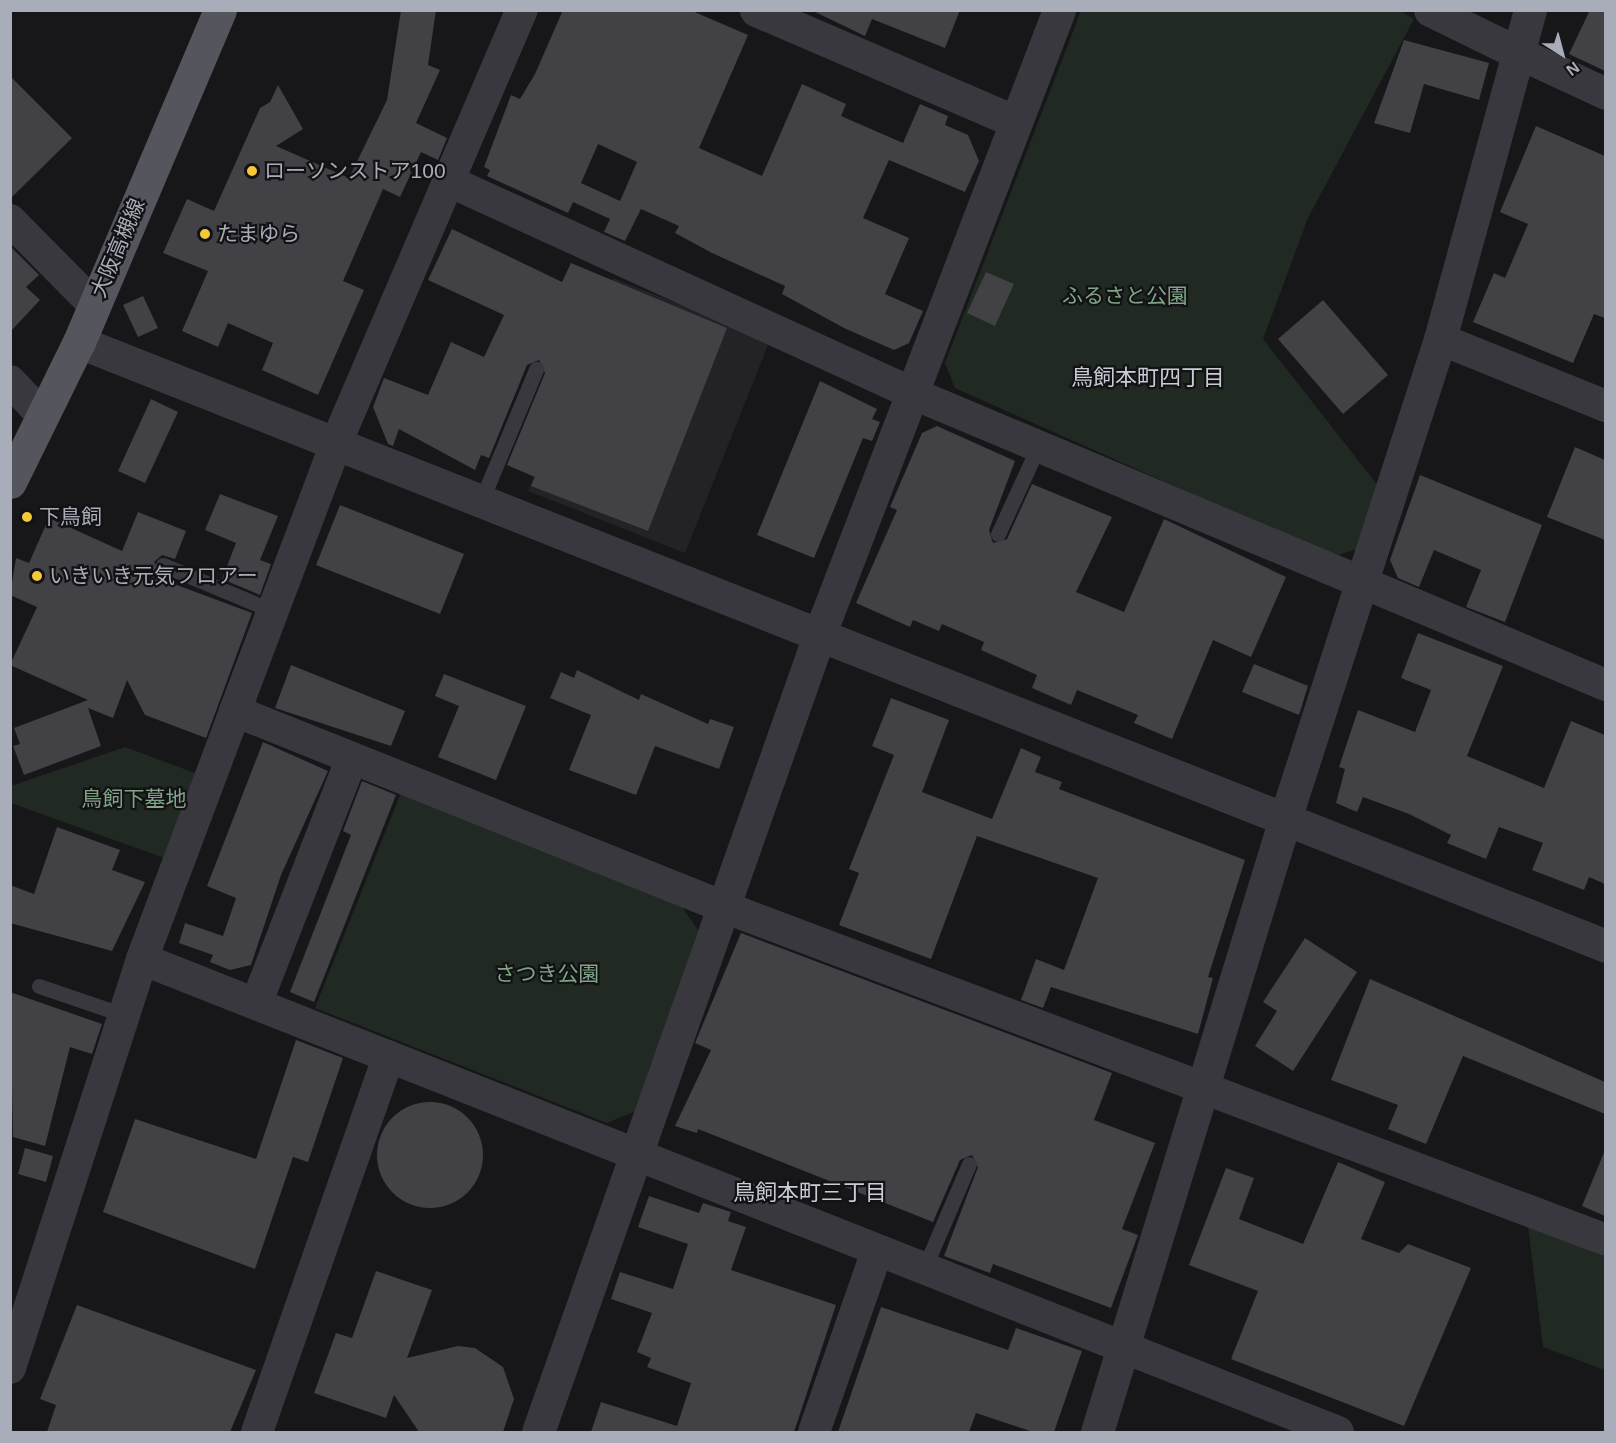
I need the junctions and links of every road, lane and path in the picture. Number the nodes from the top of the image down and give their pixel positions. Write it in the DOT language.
graph roads {
  1 [pos="220,10"];
  2 [pos="522,10"];
  3 [pos="756,10"];
  4 [pos="1059,10"];
  5 [pos="1430,10"];
  6 [pos="1530,10"];
  7 [pos="1516,52"];
  8 [pos="1605,94"];
  9 [pos="1016,122"];
  10 [pos="451,182"];
  11 [pos="10,220"];
  12 [pos="94,305"];
  13 [pos="1440,339"];
  14 [pos="79,342"];
  15 [pos="536,369"];
  16 [pos="10,381"];
  17 [pos="914,394"];
  18 [pos="1605,406"];
  19 [pos="43,416"];
  20 [pos="337,441"];
  21 [pos="1038,447"];
  22 [pos="10,482"];
  23 [pos="482,499"];
  24 [pos="998,534"];
  25 [pos="163,565"];
  26 [pos="1363,587"];
  27 [pos="273,611"];
  28 [pos="820,633"];
  29 [pos="1605,685"];
  30 [pos="235,711"];
  31 [pos="351,758"];
  32 [pos="1285,819"];
  33 [pos="724,907"];
  34 [pos="1605,946"];
  35 [pos="142,959"];
  36 [pos="39,986"];
  37 [pos="256,1004"];
  38 [pos="124,1015"];
  39 [pos="389,1056"];
  40 [pos="1202,1089"];
  41 [pos="635,1157"];
  42 [pos="969,1164"];
  43 [pos="1605,1240"];
  44 [pos="877,1251"];
  45 [pos="924,1269"];
  46 [pos="1123,1347"];
  47 [pos="10,1368"];
  48 [pos="258,1432"];
  49 [pos="538,1432"];
  50 [pos="814,1432"];
  51 [pos="1097,1432"];
  52 [pos="1338,1432"];
  1 -- 12 [label="main road, 大阪高槻線"];
  2 -- 10 [label="street"];
  3 -- 9 [label="street"];
  4 -- 9 [label="street"];
  5 -- 7 [label="street"];
  6 -- 7 [label="street"];
  7 -- 8 [label="street"];
  7 -- 13 [label="street"];
  9 -- 17 [label="street"];
  10 -- 17 [label="street"];
  10 -- 20 [label="street"];
  11 -- 12 [label="street"];
  12 -- 14 [label="main road, 大阪高槻線"];
  13 -- 18 [label="street"];
  13 -- 26 [label="street"];
  14 -- 19 [label="main road, 大阪高槻線"];
  14 -- 20 [label="street"];
  15 -- 23 [label="lane"];
  16 -- 19 [label="street"];
  17 -- 21 [label="street"];
  17 -- 28 [label="street"];
  19 -- 22 [label="main road, 大阪高槻線"];
  20 -- 23 [label="street"];
  20 -- 27 [label="street"];
  21 -- 24 [label="lane"];
  21 -- 26 [label="street"];
  23 -- 28 [label="street"];
  25 -- 27 [label="lane"];
  26 -- 29 [label="street"];
  26 -- 32 [label="street"];
  27 -- 30 [label="street"];
  28 -- 32 [label="street"];
  28 -- 33 [label="street"];
  30 -- 31 [label="street"];
  30 -- 35 [label="street"];
  31 -- 33 [label="street"];
  31 -- 37 [label="street"];
  32 -- 34 [label="street"];
  32 -- 40 [label="street"];
  33 -- 40 [label="street"];
  33 -- 41 [label="street"];
  35 -- 37 [label="street"];
  35 -- 38 [label="street"];
  36 -- 38 [label="lane"];
  37 -- 39 [label="street"];
  38 -- 47 [label="street"];
  39 -- 41 [label="street"];
  39 -- 48 [label="street"];
  40 -- 43 [label="street"];
  40 -- 46 [label="street"];
  41 -- 44 [label="street"];
  41 -- 49 [label="street"];
  42 -- 45 [label="lane"];
  44 -- 45 [label="street"];
  44 -- 50 [label="street"];
  45 -- 46 [label="street"];
  46 -- 51 [label="street"];
  46 -- 52 [label="street"];
}
